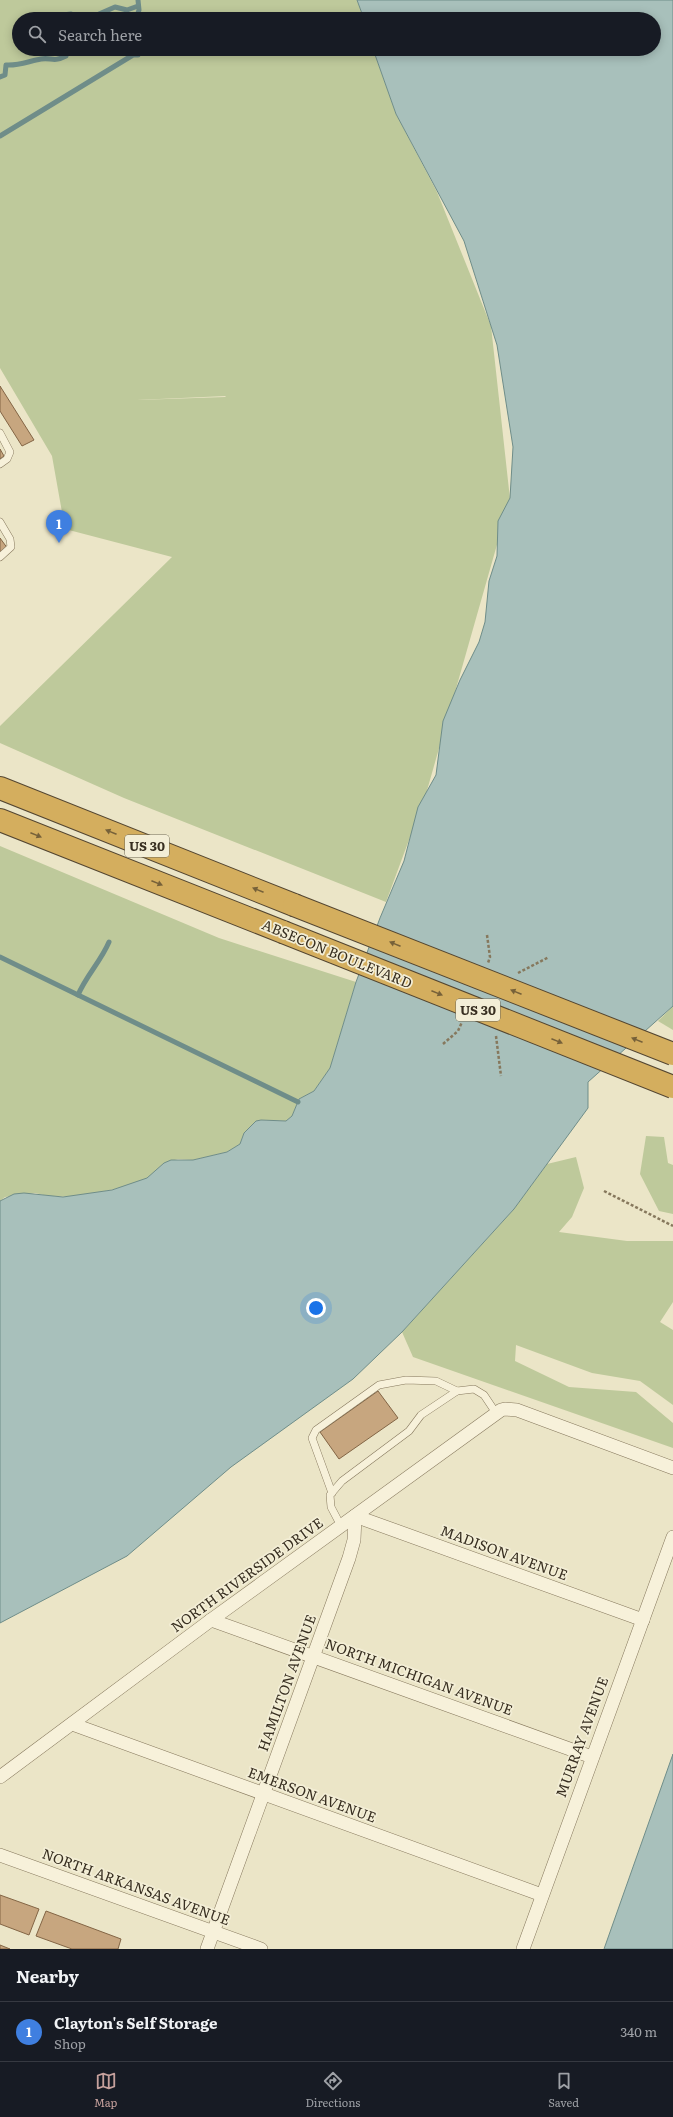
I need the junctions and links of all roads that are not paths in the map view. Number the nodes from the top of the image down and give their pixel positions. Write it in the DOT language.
graph roads {
  1 [pos="0,433"];
  2 [pos="0,464"];
  3 [pos="0,523"];
  4 [pos="0,557"];
  5 [pos="0,788"];
  6 [pos="0,820"];
  7 [pos="673,1054"];
  8 [pos="673,1087"];
  9 [pos="457,1391"];
  10 [pos="496,1413"];
  11 [pos="673,1468"];
  12 [pos="332,1493"];
  13 [pos="355,1516"];
  14 [pos="341,1526"];
  15 [pos="673,1537"];
  16 [pos="211,1620"];
  17 [pos="643,1620"];
  18 [pos="314,1656"];
  19 [pos="72,1724"];
  20 [pos="592,1757"];
  21 [pos="0,1776"];
  22 [pos="262,1794"];
  23 [pos="0,1855"];
  24 [pos="542,1895"];
  25 [pos="213,1932"];
  26 [pos="207,1949"];
  27 [pos="261,1949"];
  28 [pos="523,1949"];
  1 -- 2 [label="lane"];
  3 -- 4 [label="lane"];
  7 -- 5 [label="highway, US 30, one-way, bridge"];
  6 -- 8 [label="highway, ABSECON BOULEVARD / US 30, one-way, bridge"];
  9 -- 10 [label="lane"];
  9 -- 12 [label="lane"];
  9 -- 12 [label="lane"];
  10 -- 11 [label="street, NORTH RIVERSIDE DRIVE"];
  10 -- 13 [label="street, NORTH RIVERSIDE DRIVE"];
  12 -- 14 [label="lane"];
  13 -- 14 [label="street, NORTH RIVERSIDE DRIVE"];
  13 -- 17 [label="street, MADISON AVENUE"];
  13 -- 18 [label="street, HAMILTON AVENUE"];
  14 -- 16 [label="street, NORTH RIVERSIDE DRIVE"];
  15 -- 17 [label="street, MURRAY AVENUE"];
  16 -- 18 [label="street, NORTH MICHIGAN AVENUE"];
  16 -- 19 [label="street, NORTH RIVERSIDE DRIVE"];
  17 -- 20 [label="street, MURRAY AVENUE"];
  18 -- 20 [label="street, NORTH MICHIGAN AVENUE"];
  18 -- 22 [label="street, HAMILTON AVENUE"];
  19 -- 21 [label="street, NORTH RIVERSIDE DRIVE"];
  19 -- 22 [label="street, EMERSON AVENUE"];
  20 -- 24 [label="street, MURRAY AVENUE"];
  22 -- 24 [label="street, EMERSON AVENUE"];
  22 -- 25 [label="street, HAMILTON AVENUE"];
  23 -- 25 [label="street, NORTH ARKANSAS AVENUE"];
  24 -- 28 [label="street, MURRAY AVENUE"];
  25 -- 26 [label="street, HAMILTON AVENUE"];
  25 -- 27 [label="street, NORTH ARKANSAS AVENUE"];
}
